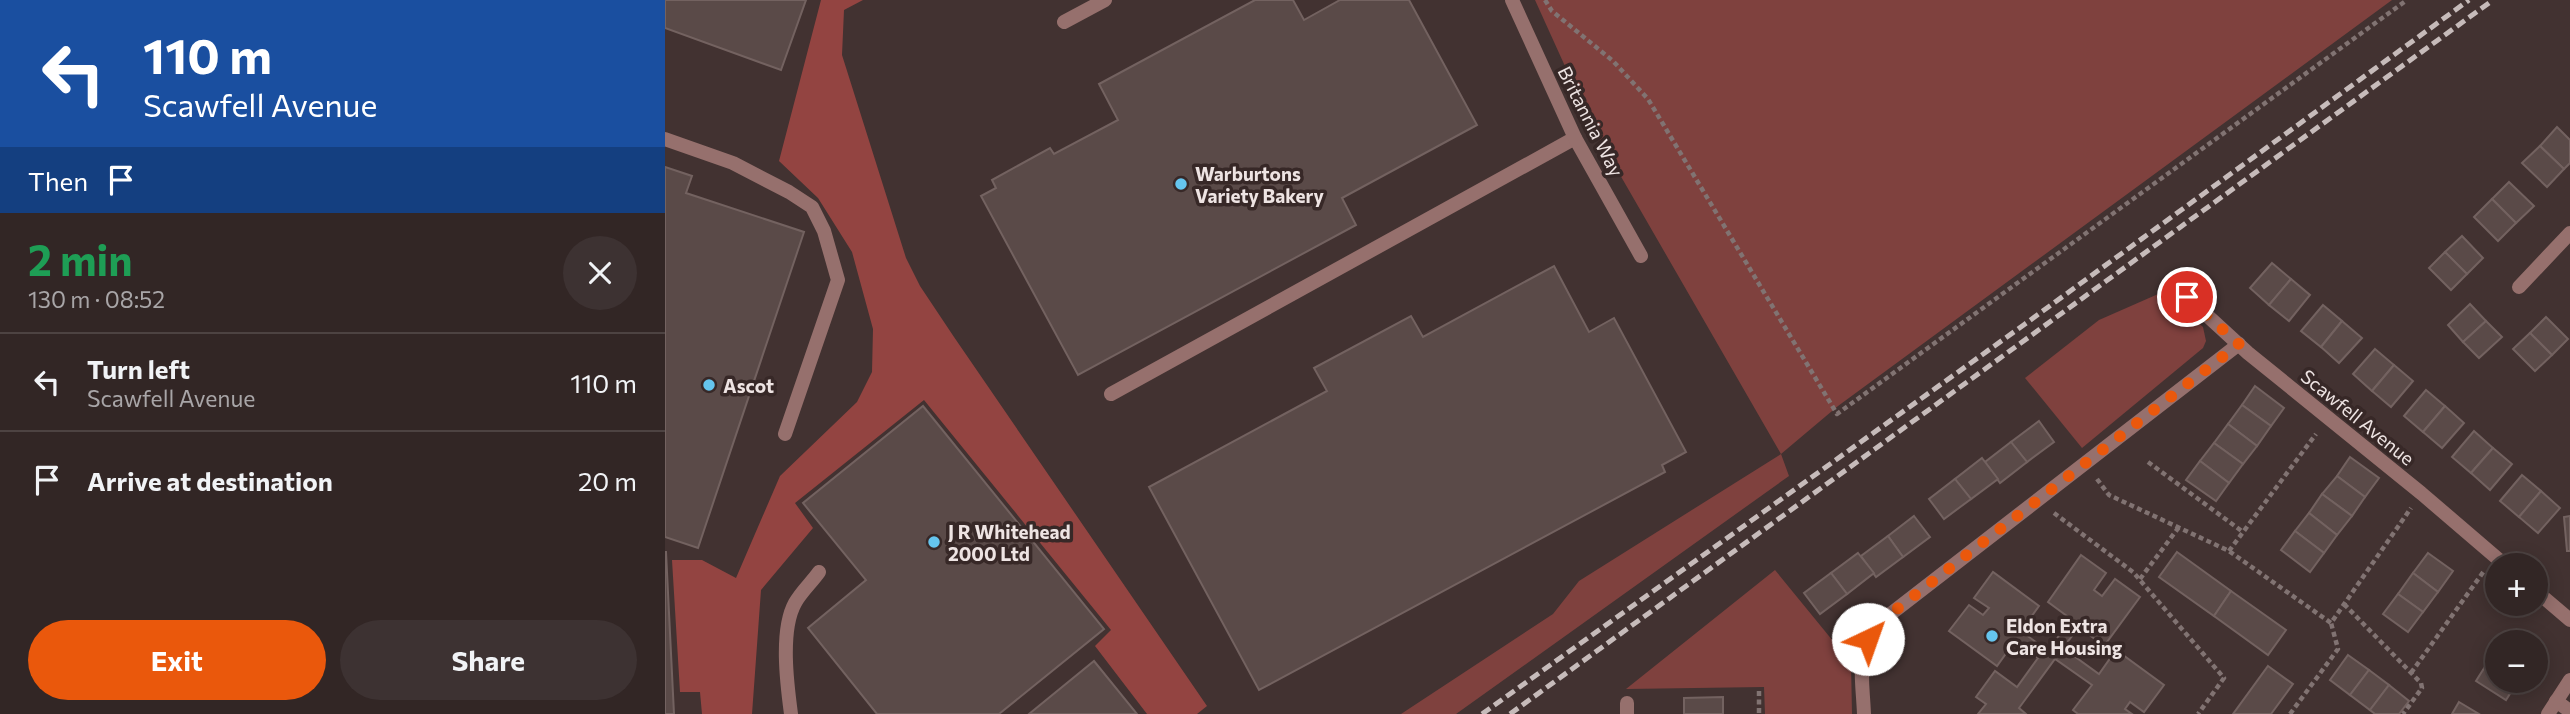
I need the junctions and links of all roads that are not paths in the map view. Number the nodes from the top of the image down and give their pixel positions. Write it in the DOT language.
graph roads {
  1 [pos="1105,0"];
  2 [pos="1512,0"];
  3 [pos="1064,22"];
  4 [pos="1575,138"];
  5 [pos="665,139"];
  6 [pos="2570,233"];
  7 [pos="1641,256"];
  8 [pos="2519,287"];
  9 [pos="2187,297"];
  10 [pos="2239,344"];
  11 [pos="1111,394"];
  12 [pos="785,434"];
  13 [pos="2491,553"];
  14 [pos="819,572"];
  15 [pos="2548,601"];
  16 [pos="2570,620"];
  17 [pos="2570,680"];
  18 [pos="2556,701"];
  19 [pos="2570,711"];
  20 [pos="791,714"];
  21 [pos="1864,714"];
  22 [pos="2548,714"];
  1 -- 3 [label="street"];
  2 -- 4 [label="street, Britannia Way"];
  4 -- 7 [label="street, Britannia Way"];
  4 -- 11 [label="street"];
  5 -- 12 [label="street"];
  6 -- 8 [label="street"];
  9 -- 10 [label="street, Scawfell Avenue"];
  10 -- 13 [label="street, Scawfell Avenue"];
  10 -- 21 [label="street"];
  14 -- 20 [label="street"];
  15 -- 16 [label="street"];
  17 -- 18 [label="street"];
  18 -- 19 [label="street"];
  18 -- 22 [label="street"];
}
